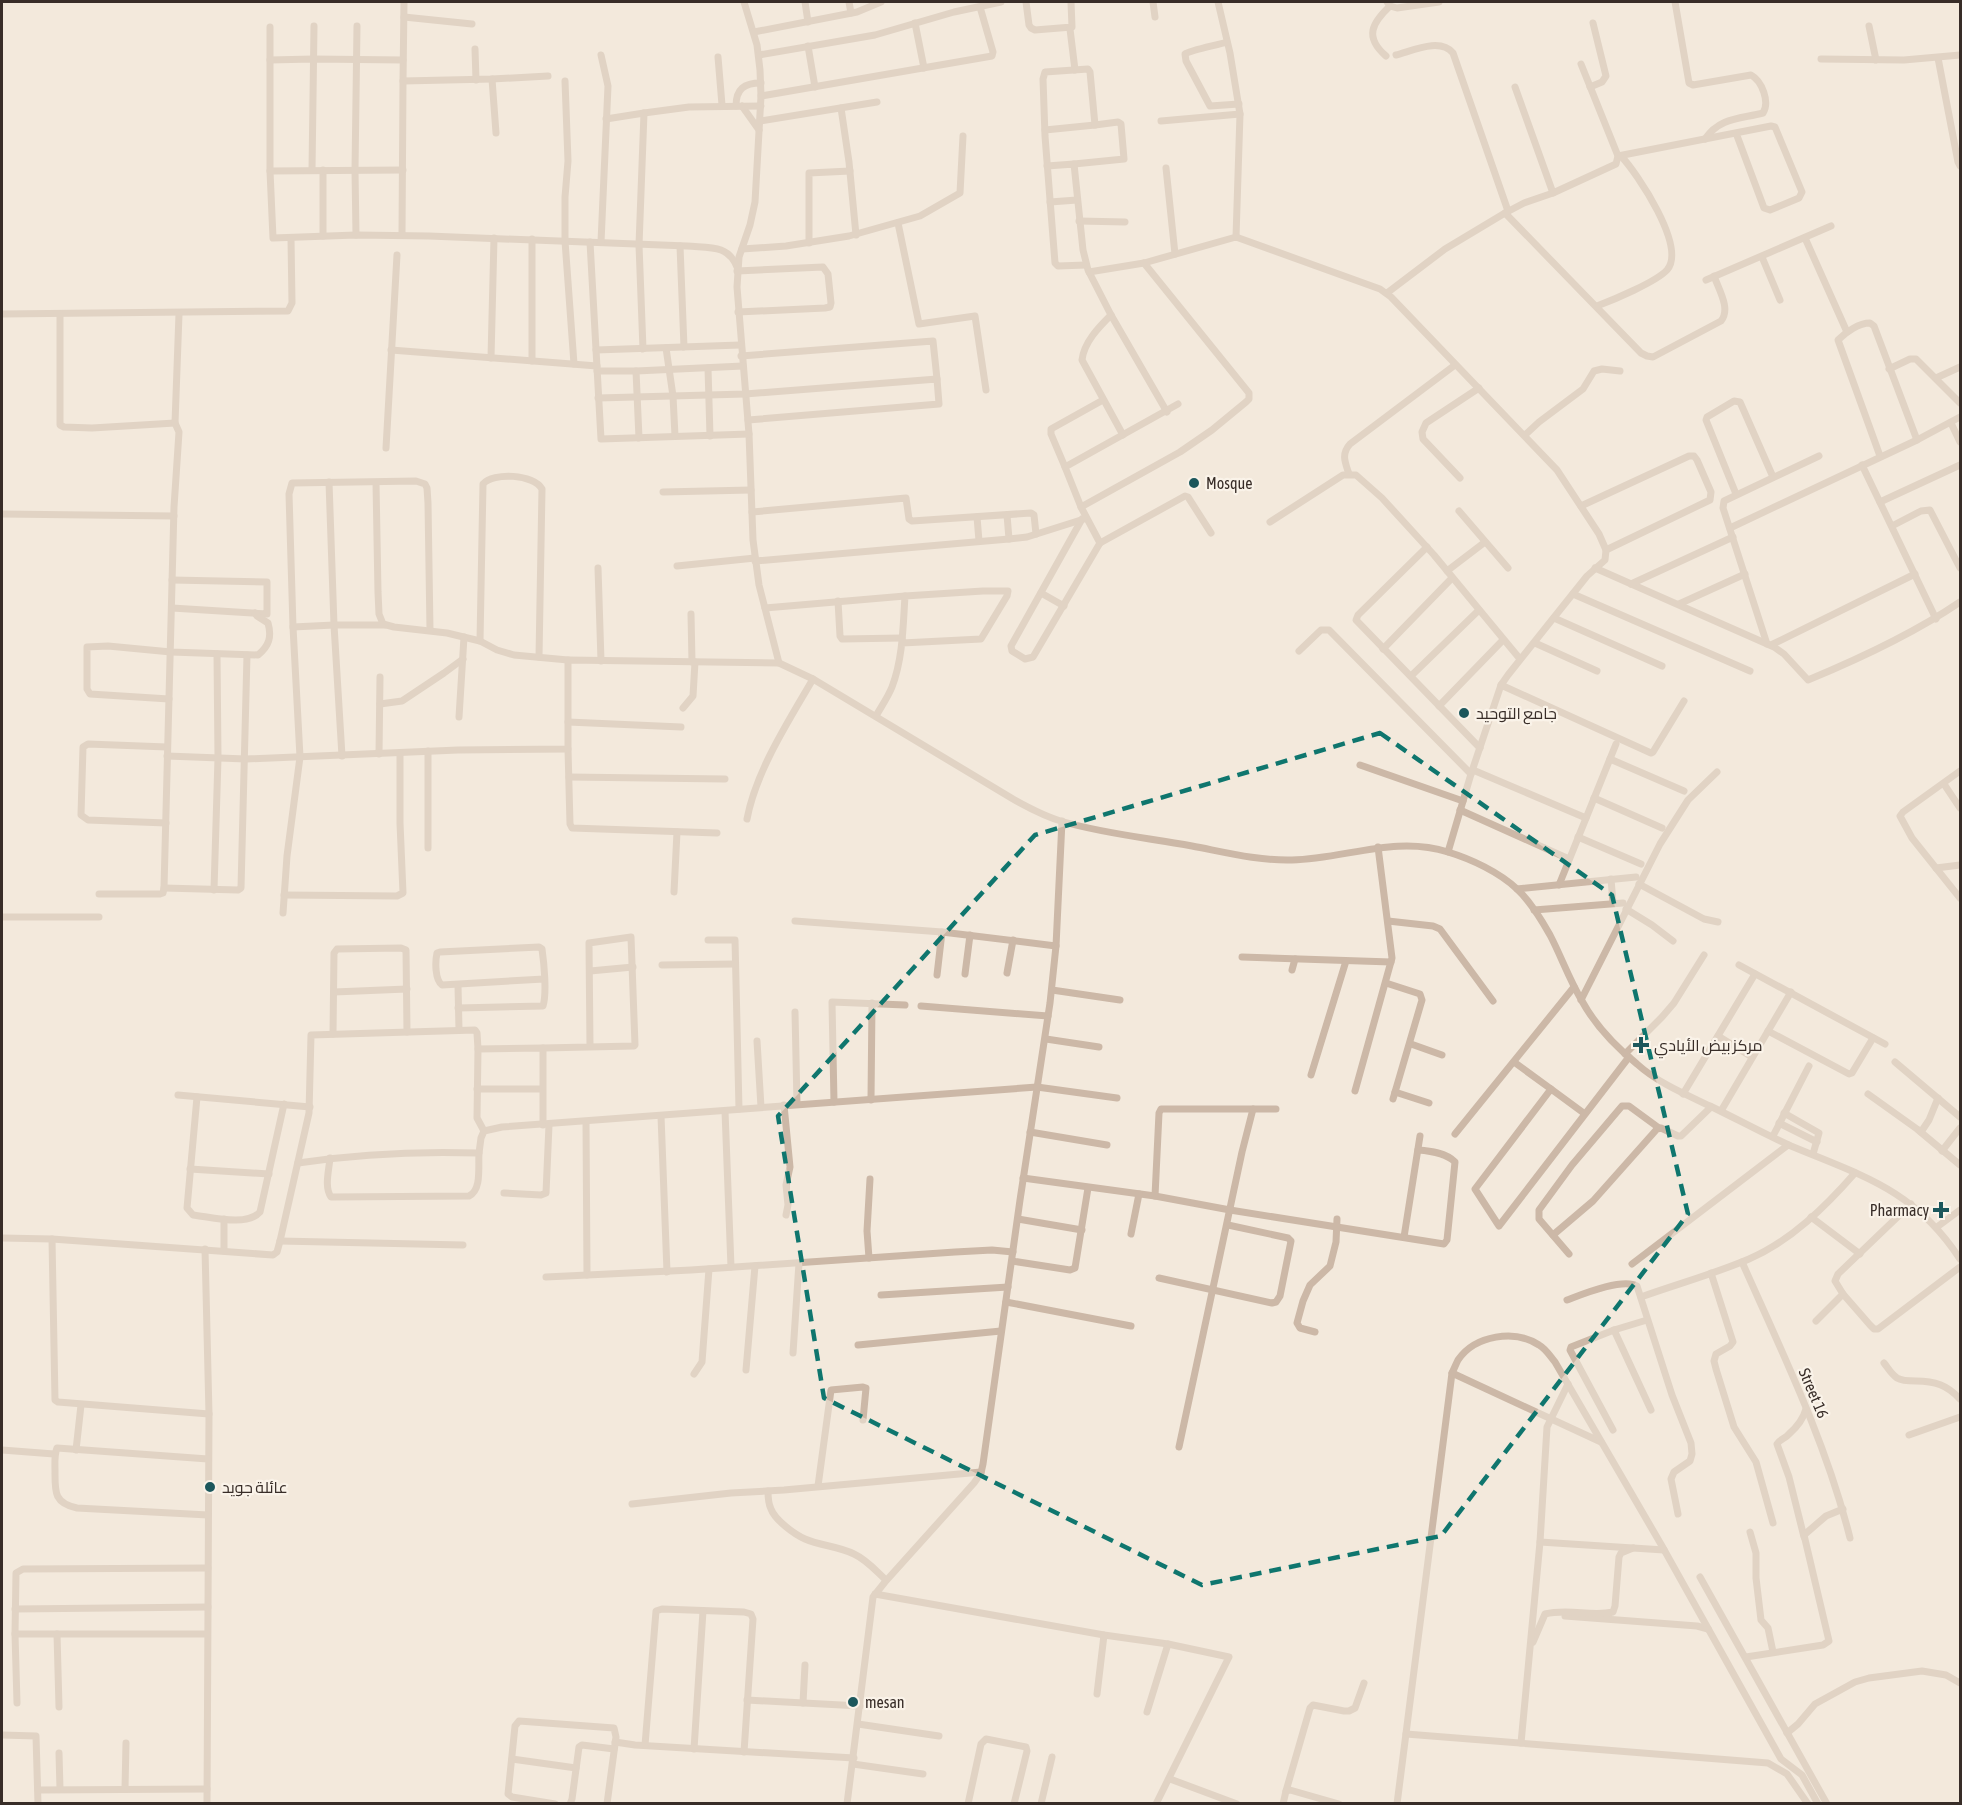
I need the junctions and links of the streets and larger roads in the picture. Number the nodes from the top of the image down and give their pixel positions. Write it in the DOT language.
graph roads {
  1 [pos="404,2"];
  2 [pos="744,2"];
  3 [pos="805,2"];
  4 [pos="849,2"];
  5 [pos="881,2"];
  6 [pos="1001,2"];
  7 [pos="1026,2"];
  8 [pos="1071,2"];
  9 [pos="1153,2"];
  10 [pos="1218,2"];
  11 [pos="1439,2"];
  12 [pos="1675,2"];
  13 [pos="1389,4"];
  14 [pos="980,7"];
  15 [pos="851,13"];
  16 [pos="404,17"];
  17 [pos="1155,17"];
  18 [pos="808,22"];
  19 [pos="915,23"];
  20 [pos="1593,23"];
  21 [pos="472,24"];
  22 [pos="314,26"];
  23 [pos="357,26"];
  24 [pos="1869,26"];
  25 [pos="270,27"];
  26 [pos="1070,29"];
  27 [pos="754,32"];
  28 [pos="1227,42"];
  29 [pos="808,46"];
  30 [pos="475,49"];
  31 [pos="601,55"];
  32 [pos="759,55"];
  33 [pos="1396,55"];
  34 [pos="1960,55"];
  35 [pos="1386,56"];
  36 [pos="718,57"];
  37 [pos="1938,58"];
  38 [pos="313,59"];
  39 [pos="357,59"];
  40 [pos="1821,59"];
  41 [pos="270,60"];
  42 [pos="403,60"];
  43 [pos="1875,60"];
  44 [pos="1581,64"];
  45 [pos="924,68"];
  46 [pos="1075,70"];
  47 [pos="548,76"];
  48 [pos="476,80"];
  49 [pos="492,80"];
  50 [pos="403,81"];
  51 [pos="565,81"];
  52 [pos="761,82"];
  53 [pos="815,87"];
  54 [pos="1515,87"];
  55 [pos="1590,87"];
  56 [pos="761,96"];
  57 [pos="877,102"];
  58 [pos="1239,104"];
  59 [pos="722,105"];
  60 [pos="739,106"];
  61 [pos="761,106"];
  62 [pos="841,108"];
  63 [pos="644,113"];
  64 [pos="1240,114"];
  65 [pos="606,119"];
  66 [pos="760,121"];
  67 [pos="1161,121"];
  68 [pos="1095,125"];
  69 [pos="759,129"];
  70 [pos="1044,130"];
  71 [pos="496,133"];
  72 [pos="1736,133"];
  73 [pos="963,136"];
  74 [pos="1705,139"];
  75 [pos="1619,156"];
  76 [pos="1074,164"];
  77 [pos="1047,166"];
  78 [pos="1960,166"];
  79 [pos="1166,168"];
  80 [pos="312,170"];
  81 [pos="322,170"];
  82 [pos="355,170"];
  83 [pos="403,170"];
  84 [pos="270,171"];
  85 [pos="850,171"];
  86 [pos="1553,193"];
  87 [pos="1077,200"];
  88 [pos="1050,202"];
  89 [pos="1507,212"];
  90 [pos="1079,221"];
  91 [pos="1125,222"];
  92 [pos="898,223"];
  93 [pos="1831,226"];
  94 [pos="356,235"];
  95 [pos="402,235"];
  96 [pos="856,235"];
  97 [pos="323,236"];
  98 [pos="1236,237"];
  99 [pos="291,238"];
  100 [pos="494,238"];
  101 [pos="1805,238"];
  102 [pos="532,239"];
  103 [pos="566,241"];
  104 [pos="590,242"];
  105 [pos="601,242"];
  106 [pos="809,243"];
  107 [pos="639,244"];
  108 [pos="680,246"];
  109 [pos="742,249"];
  110 [pos="1175,254"];
  111 [pos="397,255"];
  112 [pos="1762,256"];
  113 [pos="1144,263"];
  114 [pos="1088,268"];
  115 [pos="737,269"];
  116 [pos="1714,276"];
  117 [pos="1706,280"];
  118 [pos="1387,293"];
  119 [pos="1780,300"];
  120 [pos="1597,306"];
  121 [pos="738,312"];
  122 [pos="60,314"];
  123 [pos="179,314"];
  124 [pos="2,315"];
  125 [pos="1111,315"];
  126 [pos="1847,332"];
  127 [pos="740,345"];
  128 [pos="684,347"];
  129 [pos="666,348"];
  130 [pos="643,349"];
  131 [pos="391,350"];
  132 [pos="596,350"];
  133 [pos="741,356"];
  134 [pos="491,358"];
  135 [pos="532,361"];
  136 [pos="574,364"];
  137 [pos="1455,365"];
  138 [pos="742,366"];
  139 [pos="1960,367"];
  140 [pos="597,368"];
  141 [pos="708,368"];
  142 [pos="1890,369"];
  143 [pos="669,370"];
  144 [pos="636,371"];
  145 [pos="1620,371"];
  146 [pos="1936,378"];
  147 [pos="937,379"];
  148 [pos="1479,388"];
  149 [pos="986,390"];
  150 [pos="746,394"];
  151 [pos="709,395"];
  152 [pos="673,396"];
  153 [pos="636,397"];
  154 [pos="598,398"];
  155 [pos="1103,400"];
  156 [pos="1960,403"];
  157 [pos="1178,404"];
  158 [pos="1167,412"];
  159 [pos="1960,417"];
  160 [pos="748,420"];
  161 [pos="175,423"];
  162 [pos="1951,423"];
  163 [pos="749,434"];
  164 [pos="1123,435"];
  165 [pos="1525,435"];
  166 [pos="675,436"];
  167 [pos="710,436"];
  168 [pos="639,438"];
  169 [pos="1917,440"];
  170 [pos="1960,442"];
  171 [pos="386,448"];
  172 [pos="1819,456"];
  173 [pos="1880,456"];
  174 [pos="1862,465"];
  175 [pos="1960,465"];
  176 [pos="1065,466"];
  177 [pos="1349,474"];
  178 [pos="1773,477"];
  179 [pos="1460,478"];
  180 [pos="329,482"];
  181 [pos="376,483"];
  182 [pos="751,490"];
  183 [pos="663,492"];
  184 [pos="1736,494"];
  185 [pos="1880,502"];
  186 [pos="1581,506"];
  187 [pos="1081,507"];
  188 [pos="1459,511"];
  189 [pos="752,512"];
  190 [pos="2,514"];
  191 [pos="1007,515"];
  192 [pos="174,516"];
  193 [pos="977,517"];
  194 [pos="1084,519"];
  195 [pos="1270,522"];
  196 [pos="1892,526"];
  197 [pos="1730,528"];
  198 [pos="1211,533"];
  199 [pos="1036,534"];
  200 [pos="1733,537"];
  201 [pos="1009,539"];
  202 [pos="979,541"];
  203 [pos="1485,542"];
  204 [pos="1100,543"];
  205 [pos="1427,547"];
  206 [pos="1606,550"];
  207 [pos="755,559"];
  208 [pos="677,566"];
  209 [pos="598,568"];
  210 [pos="1508,568"];
  211 [pos="1595,568"];
  212 [pos="1960,568"];
  213 [pos="1447,571"];
  214 [pos="1745,574"];
  215 [pos="1915,574"];
  216 [pos="1452,578"];
  217 [pos="172,580"];
  218 [pos="1631,584"];
  219 [pos="1041,592"];
  220 [pos="1573,594"];
  221 [pos="906,596"];
  222 [pos="838,601"];
  223 [pos="1960,602"];
  224 [pos="1679,604"];
  225 [pos="1064,606"];
  226 [pos="172,608"];
  227 [pos="765,608"];
  228 [pos="1479,610"];
  229 [pos="255,613"];
  230 [pos="691,614"];
  231 [pos="1554,618"];
  232 [pos="1936,619"];
  233 [pos="334,625"];
  234 [pos="385,625"];
  235 [pos="293,627"];
  236 [pos="429,630"];
  237 [pos="464,637"];
  238 [pos="902,640"];
  239 [pos="1503,640"];
  240 [pos="480,641"];
  241 [pos="1535,643"];
  242 [pos="1769,644"];
  243 [pos="1383,649"];
  244 [pos="1299,651"];
  245 [pos="171,652"];
  246 [pos="217,654"];
  247 [pos="248,655"];
  248 [pos="539,657"];
  249 [pos="463,659"];
  250 [pos="1520,659"];
  251 [pos="568,660"];
  252 [pos="601,661"];
  253 [pos="694,662"];
  254 [pos="779,663"];
  255 [pos="1662,666"];
  256 [pos="1597,670"];
  257 [pos="1750,671"];
  258 [pos="1411,676"];
  259 [pos="380,677"];
  260 [pos="813,679"];
  261 [pos="1502,685"];
  262 [pos="169,699"];
  263 [pos="1684,701"];
  264 [pos="380,704"];
  265 [pos="1439,705"];
  266 [pos="683,708"];
  267 [pos="459,717"];
  268 [pos="876,717"];
  269 [pos="568,722"];
  270 [pos="681,727"];
  271 [pos="1616,744"];
  272 [pos="167,747"];
  273 [pos="1480,748"];
  274 [pos="568,749"];
  275 [pos="428,750"];
  276 [pos="400,753"];
  277 [pos="379,754"];
  278 [pos="167,756"];
  279 [pos="342,756"];
  280 [pos="300,757"];
  281 [pos="218,758"];
  282 [pos="246,759"];
  283 [pos="1610,759"];
  284 [pos="1360,765"];
  285 [pos="1960,771"];
  286 [pos="1472,772"];
  287 [pos="1717,772"];
  288 [pos="569,777"];
  289 [pos="725,779"];
  290 [pos="1944,784"];
  291 [pos="1684,791"];
  292 [pos="1594,798"];
  293 [pos="1463,801"];
  294 [pos="1960,808"];
  295 [pos="1460,810"];
  296 [pos="1586,818"];
  297 [pos="747,819"];
  298 [pos="1062,821"];
  299 [pos="166,823"];
  300 [pos="1662,828"];
  301 [pos="676,832"];
  302 [pos="717,833"];
  303 [pos="1578,837"];
  304 [pos="1378,847"];
  305 [pos="428,848"];
  306 [pos="1448,852"];
  307 [pos="1569,859"];
  308 [pos="1641,864"];
  309 [pos="1960,865"];
  310 [pos="1936,868"];
  311 [pos="1611,879"];
  312 [pos="1637,880"];
  313 [pos="1559,885"];
  314 [pos="164,888"];
  315 [pos="1517,889"];
  316 [pos="214,890"];
  317 [pos="674,892"];
  318 [pos="99,894"];
  319 [pos="284,895"];
  320 [pos="1960,898"];
  321 [pos="1613,903"];
  322 [pos="1625,906"];
  323 [pos="1534,910"];
  324 [pos="283,913"];
  325 [pos="2,917"];
  326 [pos="99,917"];
  327 [pos="795,921"];
  328 [pos="1388,921"];
  329 [pos="1718,922"];
  330 [pos="942,932"];
  331 [pos="970,935"];
  332 [pos="708,940"];
  333 [pos="1013,940"];
  334 [pos="1673,941"];
  335 [pos="1056,946"];
  336 [pos="1704,955"];
  337 [pos="1242,957"];
  338 [pos="1295,959"];
  339 [pos="1346,961"];
  340 [pos="1391,962"];
  341 [pos="735,964"];
  342 [pos="662,965"];
  343 [pos="1739,965"];
  344 [pos="633,967"];
  345 [pos="1292,970"];
  346 [pos="590,971"];
  347 [pos="965,974"];
  348 [pos="1007,974"];
  349 [pos="1755,974"];
  350 [pos="937,975"];
  351 [pos="544,980"];
  352 [pos="1386,983"];
  353 [pos="458,985"];
  354 [pos="1574,987"];
  355 [pos="407,988"];
  356 [pos="1052,990"];
  357 [pos="334,992"];
  358 [pos="1791,992"];
  359 [pos="1120,1000"];
  360 [pos="1581,1000"];
  361 [pos="1493,1001"];
  362 [pos="872,1003"];
  363 [pos="904,1005"];
  364 [pos="921,1006"];
  365 [pos="458,1008"];
  366 [pos="795,1012"];
  367 [pos="1048,1016"];
  368 [pos="459,1030"];
  369 [pos="1768,1031"];
  370 [pos="407,1032"];
  371 [pos="333,1034"];
  372 [pos="1718,1036"];
  373 [pos="1873,1038"];
  374 [pos="1046,1039"];
  375 [pos="757,1041"];
  376 [pos="1411,1044"];
  377 [pos="1885,1044"];
  378 [pos="590,1047"];
  379 [pos="1099,1047"];
  380 [pos="543,1048"];
  381 [pos="478,1049"];
  382 [pos="1442,1054"];
  383 [pos="1627,1055"];
  384 [pos="1752,1057"];
  385 [pos="1514,1062"];
  386 [pos="1895,1062"];
  387 [pos="1809,1066"];
  388 [pos="1311,1075"];
  389 [pos="1037,1087"];
  390 [pos="477,1089"];
  391 [pos="542,1089"];
  392 [pos="1551,1089"];
  393 [pos="1354,1091"];
  394 [pos="1683,1094"];
  395 [pos="1868,1094"];
  396 [pos="178,1095"];
  397 [pos="198,1097"];
  398 [pos="1117,1098"];
  399 [pos="1938,1098"];
  400 [pos="871,1100"];
  401 [pos="834,1102"];
  402 [pos="1429,1103"];
  403 [pos="284,1104"];
  404 [pos="797,1104"];
  405 [pos="784,1105"];
  406 [pos="310,1107"];
  407 [pos="761,1107"];
  408 [pos="1711,1107"];
  409 [pos="739,1109"];
  410 [pos="1253,1109"];
  411 [pos="1276,1109"];
  412 [pos="725,1111"];
  413 [pos="1720,1112"];
  414 [pos="1784,1113"];
  415 [pos="1585,1114"];
  416 [pos="661,1116"];
  417 [pos="1960,1117"];
  418 [pos="586,1122"];
  419 [pos="1779,1123"];
  420 [pos="546,1125"];
  421 [pos="1659,1128"];
  422 [pos="1960,1128"];
  423 [pos="484,1131"];
  424 [pos="1030,1132"];
  425 [pos="1921,1132"];
  426 [pos="1455,1134"];
  427 [pos="1420,1136"];
  428 [pos="1773,1136"];
  429 [pos="1817,1142"];
  430 [pos="1107,1144"];
  431 [pos="1788,1144"];
  432 [pos="1418,1150"];
  433 [pos="1942,1151"];
  434 [pos="479,1153"];
  435 [pos="1813,1154"];
  436 [pos="330,1158"];
  437 [pos="298,1163"];
  438 [pos="1960,1165"];
  439 [pos="190,1169"];
  440 [pos="1855,1173"];
  441 [pos="269,1174"];
  442 [pos="1023,1178"];
  443 [pos="870,1179"];
  444 [pos="1088,1188"];
  445 [pos="504,1194"];
  446 [pos="1139,1194"];
  447 [pos="1155,1196"];
  448 [pos="1911,1204"];
  449 [pos="1230,1210"];
  450 [pos="1960,1210"];
  451 [pos="786,1215"];
  452 [pos="1811,1217"];
  453 [pos="1336,1218"];
  454 [pos="224,1219"];
  455 [pos="1018,1219"];
  456 [pos="1228,1225"];
  457 [pos="1937,1227"];
  458 [pos="1336,1228"];
  459 [pos="1082,1230"];
  460 [pos="1131,1234"];
  461 [pos="1553,1235"];
  462 [pos="2,1238"];
  463 [pos="1404,1238"];
  464 [pos="52,1239"];
  465 [pos="280,1241"];
  466 [pos="464,1245"];
  467 [pos="205,1250"];
  468 [pos="224,1251"];
  469 [pos="1013,1252"];
  470 [pos="1569,1254"];
  471 [pos="1860,1254"];
  472 [pos="869,1258"];
  473 [pos="1960,1259"];
  474 [pos="1012,1261"];
  475 [pos="1742,1262"];
  476 [pos="799,1263"];
  477 [pos="1632,1264"];
  478 [pos="755,1266"];
  479 [pos="731,1267"];
  480 [pos="1960,1267"];
  481 [pos="709,1269"];
  482 [pos="667,1272"];
  483 [pos="1711,1273"];
  484 [pos="587,1275"];
  485 [pos="546,1277"];
  486 [pos="1159,1278"];
  487 [pos="1008,1287"];
  488 [pos="1214,1290"];
  489 [pos="1843,1294"];
  490 [pos="881,1295"];
  491 [pos="1641,1297"];
  492 [pos="1567,1300"];
  493 [pos="1006,1302"];
  494 [pos="1647,1320"];
  495 [pos="1816,1321"];
  496 [pos="1131,1326"];
  497 [pos="1614,1330"];
  498 [pos="1001,1331"];
  499 [pos="1315,1332"];
  500 [pos="858,1345"];
  501 [pos="792,1353"];
  502 [pos="1884,1362"];
  503 [pos="746,1370"];
  504 [pos="1452,1373"];
  505 [pos="694,1374"];
  506 [pos="1568,1384"];
  507 [pos="1960,1399"];
  508 [pos="81,1405"];
  509 [pos="1806,1409"];
  510 [pos="1651,1410"];
  511 [pos="209,1414"];
  512 [pos="1960,1417"];
  513 [pos="1550,1418"];
  514 [pos="862,1420"];
  515 [pos="1613,1430"];
  516 [pos="1909,1435"];
  517 [pos="1600,1442"];
  518 [pos="1179,1447"];
  519 [pos="2,1450"];
  520 [pos="76,1450"];
  521 [pos="54,1454"];
  522 [pos="208,1459"];
  523 [pos="981,1472"];
  524 [pos="818,1486"];
  525 [pos="768,1491"];
  526 [pos="632,1504"];
  527 [pos="1842,1509"];
  528 [pos="1678,1514"];
  529 [pos="208,1515"];
  530 [pos="1773,1522"];
  531 [pos="1750,1532"];
  532 [pos="1804,1538"];
  533 [pos="1850,1538"];
  534 [pos="1540,1542"];
  535 [pos="1633,1548"];
  536 [pos="1664,1550"];
  537 [pos="208,1568"];
  538 [pos="1700,1577"];
  539 [pos="886,1581"];
  540 [pos="875,1594"];
  541 [pos="208,1607"];
  542 [pos="15,1609"];
  543 [pos="703,1611"];
  544 [pos="1545,1614"];
  545 [pos="1708,1629"];
  546 [pos="15,1634"];
  547 [pos="57,1634"];
  548 [pos="207,1634"];
  549 [pos="1104,1635"];
  550 [pos="1168,1644"];
  551 [pos="1530,1650"];
  552 [pos="1773,1652"];
  553 [pos="1746,1657"];
  554 [pos="806,1665"];
  555 [pos="1364,1683"];
  556 [pos="1960,1683"];
  557 [pos="1097,1694"];
  558 [pos="747,1700"];
  559 [pos="17,1703"];
  560 [pos="803,1703"];
  561 [pos="860,1706"];
  562 [pos="59,1707"];
  563 [pos="1147,1712"];
  564 [pos="858,1724"];
  565 [pos="1787,1733"];
  566 [pos="1406,1734"];
  567 [pos="2,1735"];
  568 [pos="939,1736"];
  569 [pos="126,1743"];
  570 [pos="1521,1743"];
  571 [pos="645,1745"];
  572 [pos="615,1746"];
  573 [pos="694,1749"];
  574 [pos="744,1752"];
  575 [pos="59,1753"];
  576 [pos="1052,1757"];
  577 [pos="512,1759"];
  578 [pos="854,1761"];
  579 [pos="576,1768"];
  580 [pos="923,1774"];
  581 [pos="1170,1779"];
  582 [pos="60,1789"];
  583 [pos="125,1789"];
  584 [pos="207,1789"];
  585 [pos="38,1790"];
  586 [pos="1287,1791"];
  587 [pos="38,1803"];
  588 [pos="207,1803"];
  589 [pos="555,1803"];
  590 [pos="570,1803"];
  591 [pos="607,1803"];
  592 [pos="847,1803"];
  593 [pos="968,1803"];
  594 [pos="1014,1803"];
  595 [pos="1041,1803"];
  596 [pos="1156,1803"];
  597 [pos="1237,1803"];
  598 [pos="1282,1803"];
  599 [pos="1339,1803"];
  600 [pos="1397,1803"];
  601 [pos="1808,1803"];
  602 [pos="1818,1803"];
  603 [pos="1827,1803"];
  1 -- 16 [label="street"];
  2 -- 27 [label="street"];
  3 -- 18 [label="street"];
  4 -- 15 [label="street"];
  5 -- 15 [label="street"];
  6 -- 14 [label="street"];
  7 -- 26 [label="street"];
  8 -- 26 [label="street"];
  9 -- 17 [label="street"];
  10 -- 28 [label="street"];
  11 -- 13 [label="street"];
  12 -- 74 [label="street"];
  13 -- 35 [label="street"];
  14 -- 19 [label="street"];
  14 -- 45 [label="street"];
  15 -- 18 [label="street"];
  16 -- 21 [label="street"];
  16 -- 42 [label="street"];
  18 -- 27 [label="street"];
  19 -- 29 [label="street"];
  19 -- 45 [label="street"];
  20 -- 55 [label="street"];
  22 -- 38 [label="street"];
  23 -- 39 [label="street"];
  24 -- 43 [label="street"];
  25 -- 41 [label="street"];
  26 -- 46 [label="street"];
  27 -- 32 [label="street"];
  28 -- 58 [label="street"];
  28 -- 58 [label="street"];
  29 -- 32 [label="street"];
  29 -- 53 [label="street"];
  30 -- 48 [label="street"];
  31 -- 65 [label="street"];
  32 -- 52 [label="street"];
  33 -- 89 [label="street"];
  34 -- 37 [label="street"];
  36 -- 59 [label="street"];
  37 -- 43 [label="street"];
  37 -- 78 [label="street"];
  38 -- 39 [label="street"];
  38 -- 41 [label="street"];
  38 -- 80 [label="street"];
  39 -- 42 [label="street"];
  39 -- 82 [label="street"];
  40 -- 43 [label="street"];
  41 -- 84 [label="street"];
  42 -- 50 [label="street"];
  44 -- 55 [label="street"];
  45 -- 53 [label="street"];
  46 -- 68 [label="street"];
  46 -- 70 [label="street"];
  47 -- 49 [label="street"];
  48 -- 49 [label="street"];
  48 -- 50 [label="street"];
  49 -- 71 [label="street"];
  50 -- 83 [label="street"];
  51 -- 103 [label="street"];
  52 -- 56 [label="street"];
  52 -- 60 [label="street"];
  53 -- 56 [label="street"];
  54 -- 86 [label="street"];
  55 -- 75 [label="street"];
  56 -- 61 [label="street"];
  57 -- 62 [label="street"];
  58 -- 64 [label="street"];
  59 -- 60 [label="street"];
  59 -- 63 [label="street"];
  60 -- 61 [label="street"];
  60 -- 69 [label="street"];
  61 -- 66 [label="street"];
  62 -- 66 [label="street"];
  62 -- 85 [label="street"];
  63 -- 65 [label="street"];
  63 -- 107 [label="street"];
  64 -- 67 [label="street"];
  64 -- 98 [label="street"];
  65 -- 105 [label="street"];
  66 -- 69 [label="street"];
  68 -- 70 [label="street"];
  68 -- 76 [label="street"];
  69 -- 109 [label="street"];
  70 -- 77 [label="street"];
  72 -- 72 [label="street"];
  72 -- 74 [label="street"];
  73 -- 92 [label="street"];
  74 -- 75 [label="street"];
  75 -- 86 [label="street"];
  75 -- 120 [label="street"];
  76 -- 77 [label="street"];
  76 -- 87 [label="street"];
  77 -- 88 [label="street"];
  79 -- 110 [label="street"];
  80 -- 81 [label="street"];
  80 -- 84 [label="street"];
  81 -- 82 [label="street"];
  81 -- 97 [label="street"];
  82 -- 83 [label="street"];
  82 -- 94 [label="street"];
  83 -- 95 [label="street"];
  84 -- 99 [label="street"];
  85 -- 96 [label="street"];
  85 -- 106 [label="street"];
  86 -- 89 [label="street"];
  87 -- 88 [label="street"];
  87 -- 90 [label="street"];
  88 -- 114 [label="street"];
  89 -- 118 [label="street"];
  89 -- 120 [label="street"];
  90 -- 91 [label="street"];
  90 -- 114 [label="street"];
  92 -- 96 [label="street"];
  92 -- 149 [label="street"];
  93 -- 101 [label="street"];
  94 -- 95 [label="street"];
  94 -- 97 [label="street"];
  95 -- 100 [label="street"];
  96 -- 106 [label="street"];
  97 -- 99 [label="street"];
  98 -- 110 [label="street"];
  98 -- 118 [label="street"];
  99 -- 123 [label="street"];
  100 -- 102 [label="street"];
  100 -- 134 [label="street"];
  101 -- 112 [label="street"];
  101 -- 126 [label="street"];
  102 -- 103 [label="street"];
  102 -- 135 [label="street"];
  103 -- 104 [label="street"];
  103 -- 136 [label="street"];
  104 -- 105 [label="street"];
  104 -- 132 [label="street"];
  105 -- 107 [label="street"];
  106 -- 109 [label="street"];
  107 -- 108 [label="street"];
  107 -- 130 [label="street"];
  108 -- 115 [label="street"];
  108 -- 128 [label="street"];
  109 -- 115 [label="street"];
  110 -- 113 [label="street"];
  111 -- 131 [label="street"];
  112 -- 116 [label="street"];
  112 -- 119 [label="street"];
  113 -- 114 [label="street"];
  113 -- 187 [label="street"];
  114 -- 125 [label="street"];
  115 -- 121 [label="street"];
  115 -- 121 [label="street"];
  116 -- 117 [label="street"];
  116 -- 120 [label="street"];
  118 -- 137 [label="street"];
  121 -- 127 [label="street"];
  122 -- 123 [label="street"];
  122 -- 124 [label="street"];
  122 -- 161 [label="street"];
  123 -- 161 [label="street"];
  125 -- 155 [label="street"];
  125 -- 158 [label="street"];
  126 -- 142 [label="street"];
  126 -- 173 [label="street"];
  127 -- 128 [label="street"];
  127 -- 133 [label="street"];
  128 -- 129 [label="street"];
  129 -- 130 [label="street"];
  129 -- 143 [label="street"];
  130 -- 132 [label="street"];
  131 -- 134 [label="street"];
  131 -- 171 [label="street"];
  132 -- 140 [label="street"];
  133 -- 138 [label="street"];
  133 -- 147 [label="street"];
  134 -- 135 [label="street"];
  135 -- 136 [label="street"];
  136 -- 140 [label="street"];
  137 -- 148 [label="street"];
  137 -- 177 [label="street"];
  138 -- 141 [label="street"];
  138 -- 150 [label="street"];
  139 -- 146 [label="street"];
  140 -- 144 [label="street"];
  140 -- 154 [label="street"];
  141 -- 143 [label="street"];
  141 -- 151 [label="street"];
  142 -- 146 [label="street"];
  142 -- 169 [label="street"];
  143 -- 144 [label="street"];
  143 -- 152 [label="street"];
  144 -- 153 [label="street"];
  145 -- 165 [label="street"];
  146 -- 156 [label="street"];
  147 -- 150 [label="street"];
  147 -- 160 [label="street"];
  148 -- 165 [label="street"];
  148 -- 179 [label="street"];
  150 -- 151 [label="street"];
  150 -- 160 [label="street"];
  151 -- 152 [label="street"];
  151 -- 167 [label="street"];
  152 -- 153 [label="street"];
  152 -- 166 [label="street"];
  153 -- 154 [label="street"];
  153 -- 168 [label="street"];
  154 -- 168 [label="street"];
  155 -- 164 [label="street"];
  155 -- 176 [label="street"];
  157 -- 158 [label="street"];
  158 -- 164 [label="street"];
  159 -- 162 [label="street"];
  160 -- 163 [label="street"];
  161 -- 192 [label="street"];
  162 -- 169 [label="street"];
  162 -- 170 [label="street"];
  163 -- 167 [label="street"];
  163 -- 182 [label="street"];
  164 -- 176 [label="street"];
  165 -- 186 [label="street"];
  166 -- 167 [label="street"];
  166 -- 168 [label="street"];
  169 -- 173 [label="street"];
  172 -- 178 [label="street"];
  173 -- 174 [label="street"];
  174 -- 185 [label="street"];
  174 -- 197 [label="street"];
  175 -- 185 [label="street"];
  176 -- 187 [label="street"];
  177 -- 195 [label="street"];
  177 -- 205 [label="street"];
  178 -- 184 [label="street"];
  178 -- 184 [label="street"];
  180 -- 181 [label="street"];
  180 -- 233 [label="street"];
  180 -- 235 [label="street"];
  181 -- 234 [label="street"];
  181 -- 236 [label="street"];
  182 -- 183 [label="street"];
  182 -- 189 [label="street"];
  184 -- 197 [label="street"];
  185 -- 196 [label="street"];
  186 -- 206 [label="street"];
  186 -- 206 [label="street"];
  187 -- 194 [label="street"];
  188 -- 203 [label="street"];
  189 -- 193 [label="street"];
  189 -- 207 [label="street"];
  190 -- 192 [label="street"];
  191 -- 193 [label="street"];
  191 -- 199 [label="street"];
  191 -- 201 [label="street"];
  192 -- 217 [label="street"];
  193 -- 202 [label="street"];
  194 -- 199 [label="street"];
  194 -- 204 [label="street"];
  194 -- 219 [label="street"];
  196 -- 212 [label="street"];
  196 -- 215 [label="street"];
  197 -- 200 [label="street"];
  198 -- 204 [label="street"];
  199 -- 201 [label="street"];
  200 -- 214 [label="street"];
  200 -- 218 [label="street"];
  201 -- 202 [label="street"];
  202 -- 207 [label="street"];
  203 -- 210 [label="street"];
  203 -- 213 [label="street"];
  204 -- 225 [label="street"];
  205 -- 213 [label="street"];
  205 -- 243 [label="street"];
  206 -- 211 [label="street"];
  207 -- 208 [label="street"];
  207 -- 227 [label="street"];
  209 -- 252 [label="street"];
  211 -- 218 [label="street"];
  211 -- 220 [label="street"];
  213 -- 216 [label="street"];
  214 -- 224 [label="street"];
  214 -- 242 [label="street"];
  215 -- 232 [label="street"];
  215 -- 242 [label="street"];
  216 -- 228 [label="street"];
  216 -- 243 [label="street"];
  217 -- 226 [label="street"];
  217 -- 229 [label="street"];
  218 -- 224 [label="street"];
  219 -- 225 [label="street"];
  219 -- 225 [label="street"];
  220 -- 231 [label="street"];
  220 -- 257 [label="street"];
  221 -- 222 [label="street"];
  221 -- 238 [label="street"];
  221 -- 238 [label="street"];
  222 -- 227 [label="street"];
  222 -- 238 [label="street"];
  223 -- 232 [label="street"];
  224 -- 242 [label="street"];
  226 -- 229 [label="street"];
  226 -- 245 [label="street"];
  227 -- 254 [label="street"];
  228 -- 239 [label="street"];
  228 -- 258 [label="street"];
  229 -- 247 [label="street"];
  230 -- 253 [label="street"];
  231 -- 241 [label="street"];
  231 -- 255 [label="street"];
  232 -- 242 [label="street"];
  233 -- 234 [label="street"];
  233 -- 235 [label="street"];
  233 -- 279 [label="street"];
  234 -- 236 [label="street"];
  235 -- 280 [label="street"];
  236 -- 237 [label="street"];
  237 -- 240 [label="street"];
  237 -- 249 [label="street"];
  238 -- 268 [label="street"];
  239 -- 250 [label="street"];
  239 -- 265 [label="street"];
  240 -- 248 [label="street"];
  240 -- 248 [label="street"];
  241 -- 250 [label="street"];
  241 -- 256 [label="street"];
  243 -- 258 [label="street"];
  244 -- 286 [label="street"];
  245 -- 246 [label="street"];
  245 -- 262 [label="street"];
  245 -- 262 [label="street"];
  246 -- 247 [label="street"];
  246 -- 281 [label="street"];
  247 -- 282 [label="street"];
  248 -- 251 [label="street"];
  249 -- 264 [label="street"];
  249 -- 267 [label="street"];
  250 -- 261 [label="street"];
  251 -- 252 [label="street"];
  251 -- 269 [label="street"];
  252 -- 253 [label="street"];
  253 -- 254 [label="street"];
  253 -- 266 [label="street"];
  254 -- 260 [label="street"];
  258 -- 265 [label="street"];
  259 -- 264 [label="street"];
  260 -- 268 [label="street"];
  260 -- 297 [label="street"];
  261 -- 263 [label="street"];
  261 -- 273 [label="street"];
  262 -- 272 [label="street"];
  264 -- 277 [label="street"];
  265 -- 273 [label="street"];
  268 -- 298 [label="street"];
  269 -- 270 [label="street"];
  269 -- 274 [label="street"];
  271 -- 283 [label="street"];
  272 -- 278 [label="street"];
  272 -- 299 [label="street"];
  273 -- 286 [label="street"];
  274 -- 275 [label="street"];
  274 -- 288 [label="street"];
  275 -- 276 [label="street"];
  275 -- 305 [label="street"];
  276 -- 277 [label="street"];
  276 -- 319 [label="street"];
  277 -- 279 [label="street"];
  278 -- 281 [label="street"];
  278 -- 299 [label="street"];
  279 -- 280 [label="street"];
  280 -- 282 [label="street"];
  280 -- 319 [label="street"];
  281 -- 282 [label="street"];
  281 -- 316 [label="street"];
  282 -- 316 [label="street"];
  283 -- 291 [label="street"];
  283 -- 292 [label="street"];
  284 -- 293 [label="street"];
  285 -- 290 [label="street"];
  286 -- 293 [label="street"];
  286 -- 296 [label="street"];
  287 -- 312 [label="street"];
  288 -- 289 [label="street"];
  288 -- 301 [label="street"];
  290 -- 294 [label="street"];
  290 -- 310 [label="street"];
  292 -- 296 [label="street"];
  292 -- 300 [label="street"];
  293 -- 295 [label="street"];
  295 -- 306 [label="street"];
  295 -- 307 [label="street"];
  296 -- 303 [label="street"];
  298 -- 304 [label="street"];
  298 -- 335 [label="street"];
  299 -- 314 [label="street"];
  301 -- 302 [label="street"];
  301 -- 317 [label="street"];
  303 -- 307 [label="street"];
  303 -- 308 [label="street"];
  304 -- 306 [label="street"];
  304 -- 328 [label="street"];
  306 -- 315 [label="street"];
  307 -- 313 [label="street"];
  309 -- 310 [label="street"];
  310 -- 320 [label="street"];
  311 -- 312 [label="street"];
  311 -- 313 [label="street"];
  311 -- 321 [label="street"];
  312 -- 322 [label="street"];
  312 -- 329 [label="street"];
  313 -- 315 [label="street"];
  314 -- 316 [label="street"];
  314 -- 318 [label="street"];
  315 -- 323 [label="street"];
  319 -- 324 [label="street"];
  321 -- 322 [label="street"];
  321 -- 323 [label="street"];
  322 -- 334 [label="street"];
  322 -- 360 [label="street"];
  323 -- 354 [label="street"];
  325 -- 326 [label="street"];
  327 -- 330 [label="street"];
  328 -- 340 [label="street"];
  328 -- 361 [label="street"];
  330 -- 331 [label="street"];
  330 -- 350 [label="street"];
  331 -- 333 [label="street"];
  331 -- 347 [label="street"];
  332 -- 341 [label="street"];
  333 -- 335 [label="street"];
  333 -- 348 [label="street"];
  335 -- 356 [label="street"];
  336 -- 383 [label="street"];
  337 -- 338 [label="street"];
  338 -- 339 [label="street"];
  338 -- 345 [label="street"];
  339 -- 340 [label="street"];
  339 -- 388 [label="street"];
  340 -- 352 [label="street"];
  341 -- 342 [label="street"];
  341 -- 409 [label="street"];
  343 -- 349 [label="street"];
  344 -- 346 [label="street"];
  344 -- 346 [label="street"];
  344 -- 378 [label="street"];
  346 -- 378 [label="street"];
  349 -- 358 [label="street"];
  349 -- 372 [label="street"];
  351 -- 353 [label="street"];
  351 -- 353 [label="street"];
  351 -- 365 [label="street"];
  352 -- 376 [label="street"];
  352 -- 393 [label="street"];
  353 -- 365 [label="street"];
  354 -- 360 [label="street"];
  354 -- 385 [label="street"];
  355 -- 357 [label="street"];
  355 -- 357 [label="street"];
  355 -- 370 [label="street"];
  356 -- 359 [label="street"];
  356 -- 367 [label="street"];
  357 -- 371 [label="street"];
  358 -- 369 [label="street"];
  358 -- 373 [label="street"];
  360 -- 383 [label="street"];
  362 -- 363 [label="street"];
  362 -- 400 [label="street"];
  362 -- 401 [label="street"];
  364 -- 367 [label="street"];
  365 -- 368 [label="street"];
  366 -- 404 [label="street"];
  367 -- 374 [label="street"];
  368 -- 370 [label="street"];
  368 -- 381 [label="street"];
  369 -- 373 [label="street"];
  369 -- 384 [label="street"];
  370 -- 371 [label="street"];
  371 -- 406 [label="street"];
  372 -- 384 [label="street"];
  372 -- 394 [label="street"];
  373 -- 377 [label="street"];
  374 -- 379 [label="street"];
  374 -- 389 [label="street"];
  375 -- 407 [label="street"];
  376 -- 382 [label="street"];
  376 -- 402 [label="street"];
  378 -- 380 [label="street"];
  380 -- 381 [label="street"];
  380 -- 391 [label="street"];
  381 -- 390 [label="street"];
  383 -- 394 [label="street"];
  383 -- 415 [label="street"];
  384 -- 413 [label="street"];
  385 -- 392 [label="street"];
  385 -- 426 [label="street"];
  386 -- 399 [label="street"];
  387 -- 414 [label="street"];
  389 -- 398 [label="street"];
  389 -- 400 [label="street"];
  389 -- 424 [label="street"];
  390 -- 391 [label="street"];
  390 -- 423 [label="street"];
  391 -- 420 [label="street"];
  392 -- 415 [label="street"];
  392 -- 415 [label="street"];
  394 -- 408 [label="street"];
  395 -- 425 [label="street"];
  396 -- 397 [label="street"];
  397 -- 403 [label="street"];
  397 -- 439 [label="street"];
  399 -- 417 [label="street"];
  399 -- 425 [label="street"];
  400 -- 401 [label="street"];
  401 -- 404 [label="street"];
  403 -- 406 [label="street"];
  403 -- 441 [label="street"];
  404 -- 405 [label="street"];
  405 -- 407 [label="street"];
  405 -- 451 [label="street"];
  406 -- 437 [label="street"];
  407 -- 409 [label="street"];
  408 -- 413 [label="street"];
  408 -- 421 [label="street"];
  409 -- 412 [label="street"];
  410 -- 411 [label="street"];
  410 -- 447 [label="street"];
  410 -- 449 [label="street"];
  412 -- 416 [label="street"];
  412 -- 479 [label="street"];
  413 -- 428 [label="street"];
  414 -- 419 [label="street"];
  414 -- 429 [label="street"];
  416 -- 418 [label="street"];
  416 -- 482 [label="street"];
  418 -- 420 [label="street"];
  418 -- 484 [label="street"];
  419 -- 428 [label="street"];
  419 -- 429 [label="street"];
  420 -- 423 [label="street"];
  420 -- 445 [label="street"];
  421 -- 461 [label="street"];
  421 -- 461 [label="street"];
  422 -- 433 [label="street"];
  423 -- 434 [label="street"];
  424 -- 430 [label="street"];
  424 -- 442 [label="street"];
  425 -- 433 [label="street"];
  427 -- 432 [label="street"];
  428 -- 431 [label="street"];
  429 -- 435 [label="street"];
  431 -- 435 [label="street"];
  431 -- 477 [label="street"];
  432 -- 463 [label="street"];
  432 -- 463 [label="street"];
  433 -- 438 [label="street"];
  434 -- 436 [label="street"];
  434 -- 436 [label="street"];
  435 -- 440 [label="street"];
  436 -- 437 [label="street"];
  437 -- 465 [label="street"];
  439 -- 441 [label="street"];
  439 -- 454 [label="street"];
  440 -- 448 [label="street"];
  440 -- 452 [label="street"];
  441 -- 454 [label="street"];
  442 -- 444 [label="street"];
  442 -- 455 [label="street"];
  443 -- 472 [label="street"];
  444 -- 446 [label="street"];
  444 -- 459 [label="street"];
  446 -- 447 [label="street"];
  446 -- 460 [label="street"];
  447 -- 449 [label="street"];
  448 -- 457 [label="street"];
  448 -- 471 [label="street"];
  449 -- 456 [label="street"];
  449 -- 458 [label="street"];
  450 -- 457 [label="street"];
  452 -- 471 [label="street"];
  452 -- 475 [label="street"];
  453 -- 458 [label="street"];
  454 -- 468 [label="street"];
  455 -- 459 [label="street"];
  455 -- 469 [label="street"];
  456 -- 488 [label="street"];
  456 -- 488 [label="street"];
  457 -- 473 [label="street"];
  458 -- 463 [label="street"];
  458 -- 499 [label="street"];
  459 -- 474 [label="street"];
  461 -- 470 [label="street"];
  462 -- 464 [label="street"];
  464 -- 467 [label="street"];
  464 -- 508 [label="street"];
  465 -- 466 [label="street"];
  465 -- 468 [label="street"];
  467 -- 468 [label="street"];
  467 -- 511 [label="street"];
  469 -- 472 [label="street"];
  469 -- 474 [label="street"];
  471 -- 489 [label="street"];
  472 -- 476 [label="street"];
  474 -- 487 [label="street"];
  475 -- 483 [label="street"];
  475 -- 509 [label="street, Street 16"];
  476 -- 478 [label="street"];
  476 -- 501 [label="street"];
  478 -- 479 [label="street"];
  478 -- 503 [label="street"];
  479 -- 481 [label="street"];
  480 -- 489 [label="street"];
  481 -- 482 [label="street"];
  481 -- 505 [label="street"];
  482 -- 484 [label="street"];
  483 -- 491 [label="street"];
  483 -- 530 [label="street"];
  484 -- 485 [label="street"];
  486 -- 488 [label="street"];
  487 -- 490 [label="street"];
  487 -- 493 [label="street"];
  488 -- 518 [label="street"];
  489 -- 495 [label="street"];
  491 -- 492 [label="street"];
  491 -- 494 [label="street"];
  493 -- 496 [label="street"];
  493 -- 498 [label="street"];
  494 -- 497 [label="street"];
  494 -- 528 [label="street"];
  497 -- 510 [label="street"];
  497 -- 515 [label="street"];
  498 -- 500 [label="street"];
  498 -- 523 [label="street"];
  502 -- 507 [label="street"];
  504 -- 506 [label="street"];
  504 -- 513 [label="street"];
  504 -- 566 [label="street"];
  506 -- 513 [label="street"];
  506 -- 517 [label="street"];
  508 -- 511 [label="street"];
  508 -- 520 [label="street"];
  509 -- 527 [label="street, Street 16"];
  509 -- 532 [label="street"];
  511 -- 522 [label="street"];
  512 -- 516 [label="street"];
  513 -- 517 [label="street"];
  513 -- 534 [label="street"];
  514 -- 524 [label="street"];
  517 -- 536 [label="street"];
  519 -- 521 [label="street"];
  520 -- 521 [label="street"];
  520 -- 522 [label="street"];
  521 -- 529 [label="street"];
  522 -- 529 [label="street"];
  523 -- 524 [label="street"];
  523 -- 539 [label="street"];
  524 -- 525 [label="street"];
  525 -- 526 [label="street"];
  525 -- 539 [label="street"];
  527 -- 532 [label="street"];
  527 -- 533 [label="street, Street 16"];
  529 -- 537 [label="street"];
  531 -- 552 [label="street"];
  532 -- 552 [label="street"];
  534 -- 535 [label="street"];
  534 -- 551 [label="street"];
  535 -- 536 [label="street"];
  535 -- 544 [label="street"];
  536 -- 545 [label="street"];
  537 -- 541 [label="street"];
  537 -- 542 [label="street"];
  538 -- 553 [label="street"];
  539 -- 540 [label="street"];
  540 -- 549 [label="street"];
  540 -- 561 [label="street"];
  541 -- 542 [label="street"];
  541 -- 548 [label="street"];
  542 -- 546 [label="street"];
  543 -- 558 [label="street"];
  543 -- 571 [label="street"];
  543 -- 573 [label="street"];
  544 -- 545 [label="street"];
  544 -- 551 [label="street"];
  545 -- 602 [label="street"];
  546 -- 547 [label="street"];
  546 -- 559 [label="street"];
  547 -- 548 [label="street"];
  547 -- 562 [label="street"];
  548 -- 584 [label="street"];
  549 -- 550 [label="street"];
  549 -- 557 [label="street"];
  550 -- 563 [label="street"];
  550 -- 581 [label="street"];
  551 -- 570 [label="street"];
  552 -- 553 [label="street"];
  553 -- 565 [label="street"];
  554 -- 560 [label="street"];
  555 -- 586 [label="street"];
  556 -- 565 [label="street"];
  558 -- 560 [label="street"];
  558 -- 574 [label="street"];
  560 -- 561 [label="street"];
  561 -- 564 [label="street"];
  564 -- 568 [label="street"];
  564 -- 578 [label="street"];
  565 -- 603 [label="street"];
  566 -- 570 [label="street"];
  566 -- 600 [label="street"];
  567 -- 585 [label="street"];
  569 -- 583 [label="street"];
  570 -- 601 [label="street"];
  571 -- 572 [label="street"];
  571 -- 573 [label="street"];
  572 -- 577 [label="street"];
  572 -- 579 [label="street"];
  572 -- 591 [label="street"];
  573 -- 574 [label="street"];
  574 -- 578 [label="street"];
  575 -- 582 [label="street"];
  576 -- 595 [label="street"];
  577 -- 579 [label="street"];
  577 -- 589 [label="street"];
  578 -- 580 [label="street"];
  578 -- 592 [label="street"];
  579 -- 590 [label="street"];
  581 -- 596 [label="street"];
  581 -- 597 [label="street"];
  582 -- 583 [label="street"];
  582 -- 585 [label="street"];
  583 -- 584 [label="street"];
  584 -- 588 [label="street"];
  585 -- 587 [label="street"];
  586 -- 598 [label="street"];
  586 -- 599 [label="street"];
  593 -- 594 [label="street"];
}
